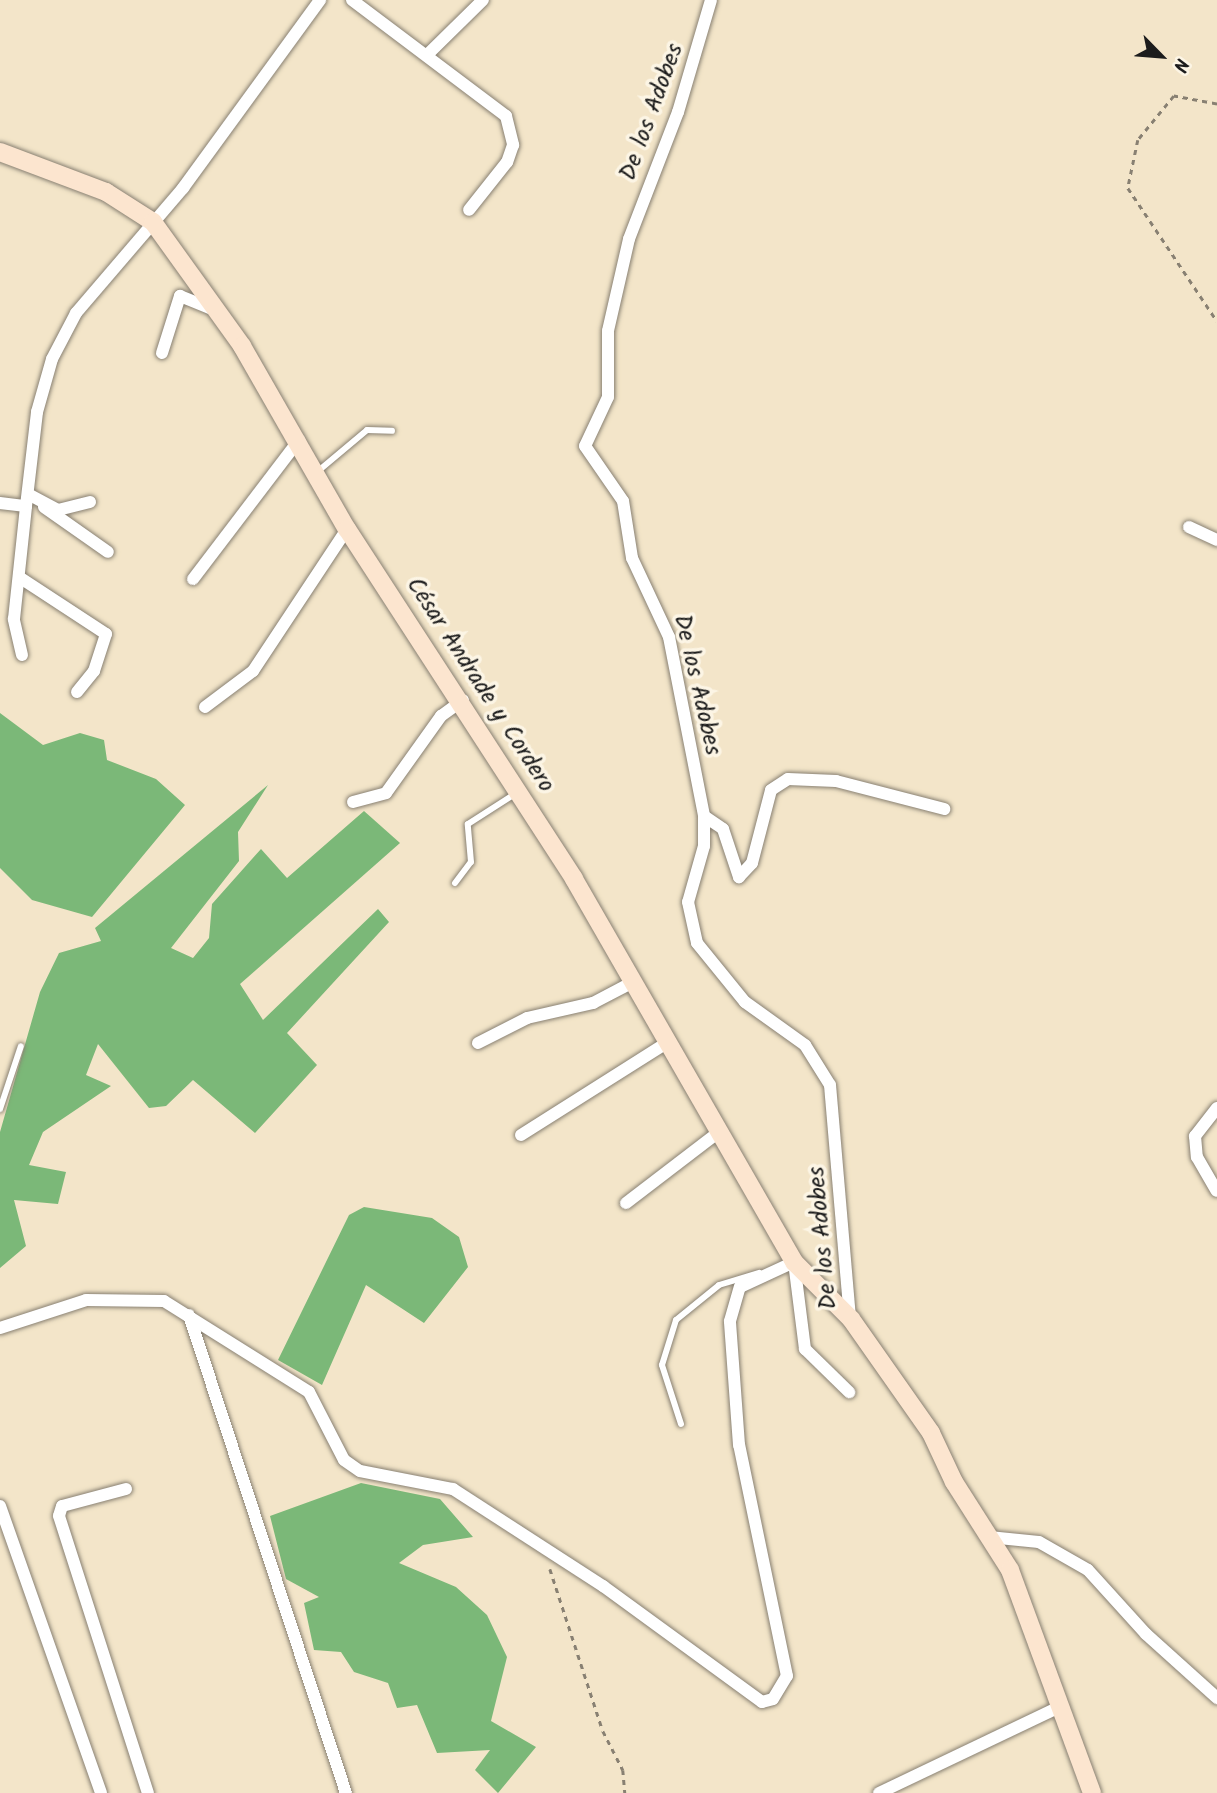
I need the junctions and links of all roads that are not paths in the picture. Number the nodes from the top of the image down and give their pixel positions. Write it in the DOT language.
graph roads {
  1 [pos="320,0"];
  2 [pos="352,0"];
  3 [pos="483,0"];
  4 [pos="711,0"];
  5 [pos="428,54"];
  6 [pos="0,152"];
  7 [pos="469,209"];
  8 [pos="153,222"];
  9 [pos="218,313"];
  10 [pos="162,353"];
  11 [pos="392,431"];
  12 [pos="299,440"];
  13 [pos="317,472"];
  14 [pos="27,500"];
  15 [pos="90,502"];
  16 [pos="0,503"];
  17 [pos="44,507"];
  18 [pos="1189,527"];
  19 [pos="347,529"];
  20 [pos="1217,540"];
  21 [pos="108,552"];
  22 [pos="19,576"];
  23 [pos="194,579"];
  24 [pos="22,655"];
  25 [pos="77,692"];
  26 [pos="463,700"];
  27 [pos="205,707"];
  28 [pos="520,791"];
  29 [pos="353,802"];
  30 [pos="944,808"];
  31 [pos="704,816"];
  32 [pos="455,883"];
  33 [pos="633,982"];
  34 [pos="478,1044"];
  35 [pos="665,1044"];
  36 [pos="21,1046"];
  37 [pos="1217,1108"];
  38 [pos="0,1109"];
  39 [pos="719,1132"];
  40 [pos="521,1135"];
  41 [pos="1217,1191"];
  42 [pos="626,1203"];
  43 [pos="794,1262"];
  44 [pos="764,1271"];
  45 [pos="189,1315"];
  46 [pos="850,1320"];
  47 [pos="0,1328"];
  48 [pos="849,1392"];
  49 [pos="681,1424"];
  50 [pos="126,1489"];
  51 [pos="0,1506"];
  52 [pos="989,1537"];
  53 [pos="1217,1698"];
  54 [pos="1059,1707"];
  55 [pos="886,1791"];
  56 [pos="101,1793"];
  57 [pos="148,1793"];
  58 [pos="346,1793"];
  59 [pos="1092,1793"];
  1 -- 8 [label="street"];
  2 -- 5 [label="street"];
  3 -- 5 [label="street"];
  4 -- 31 [label="street, De los Adobes"];
  5 -- 7 [label="street"];
  6 -- 8 [label="street, César Andrade y Cordero"];
  8 -- 9 [label="street, César Andrade y Cordero"];
  8 -- 14 [label="street"];
  9 -- 10 [label="street"];
  9 -- 12 [label="street, César Andrade y Cordero"];
  11 -- 13 [label="lane"];
  12 -- 13 [label="street, César Andrade y Cordero"];
  12 -- 23 [label="street"];
  13 -- 19 [label="street, César Andrade y Cordero"];
  14 -- 16 [label="street"];
  14 -- 17 [label="street"];
  14 -- 22 [label="street"];
  15 -- 17 [label="street"];
  17 -- 21 [label="street"];
  18 -- 20 [label="street"];
  19 -- 26 [label="street, César Andrade y Cordero"];
  19 -- 27 [label="street"];
  22 -- 24 [label="street"];
  22 -- 25 [label="street"];
  26 -- 28 [label="street, César Andrade y Cordero"];
  26 -- 29 [label="street"];
  28 -- 32 [label="lane"];
  28 -- 33 [label="street, César Andrade y Cordero"];
  30 -- 31 [label="street"];
  31 -- 46 [label="street, De los Adobes"];
  33 -- 34 [label="street"];
  33 -- 35 [label="street, César Andrade y Cordero"];
  35 -- 39 [label="street, César Andrade y Cordero"];
  35 -- 40 [label="street"];
  36 -- 38 [label="lane"];
  37 -- 41 [label="street"];
  39 -- 42 [label="street"];
  39 -- 43 [label="street, César Andrade y Cordero"];
  43 -- 44 [label="street"];
  43 -- 46 [label="street, César Andrade y Cordero"];
  43 -- 48 [label="street"];
  44 -- 45 [label="street"];
  44 -- 49 [label="lane"];
  45 -- 47 [label="street"];
  45 -- 58 [label="street"];
  46 -- 52 [label="street, César Andrade y Cordero"];
  50 -- 57 [label="street"];
  51 -- 56 [label="street"];
  52 -- 53 [label="street"];
  52 -- 54 [label="street, César Andrade y Cordero"];
  54 -- 55 [label="street"];
  54 -- 59 [label="street, César Andrade y Cordero"];
}
